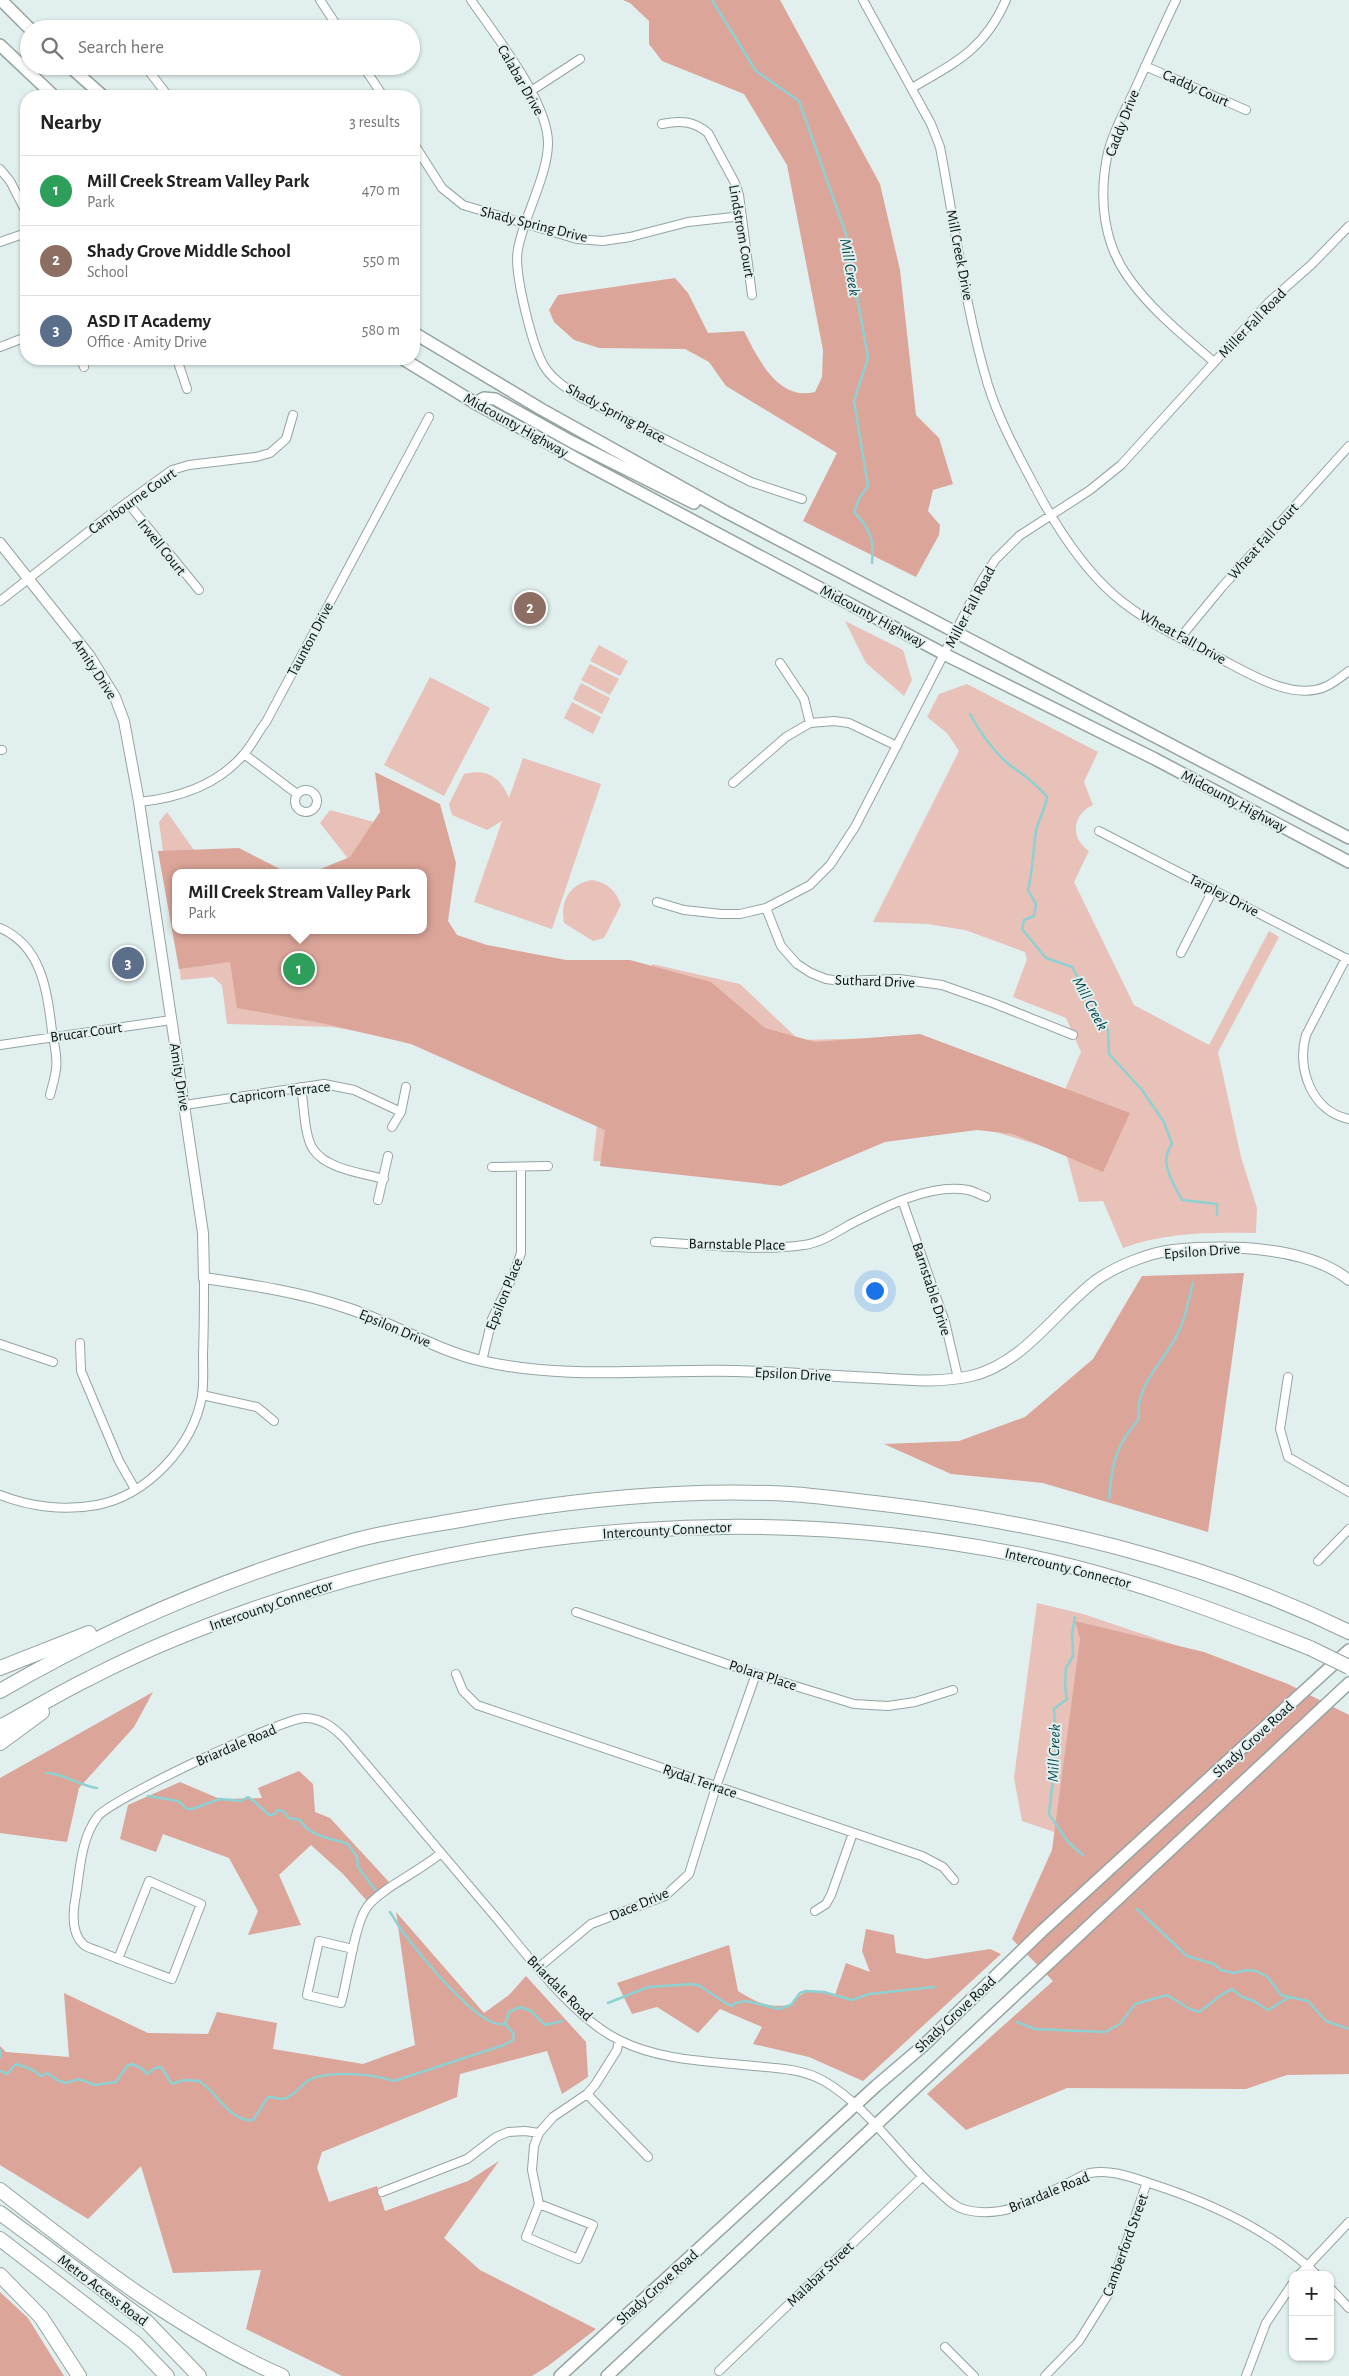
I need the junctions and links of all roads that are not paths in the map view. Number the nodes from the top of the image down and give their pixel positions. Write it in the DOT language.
graph roads {
  1 [pos="1,0"];
  2 [pos="320,0"];
  3 [pos="472,0"];
  4 [pos="863,0"];
  5 [pos="1006,0"];
  6 [pos="1176,0"];
  7 [pos="21,20"];
  8 [pos="333,20"];
  9 [pos="0,45"];
  10 [pos="580,59"];
  11 [pos="20,64"];
  12 [pos="1145,66"];
  13 [pos="32,75"];
  14 [pos="79,75"];
  15 [pos="152,75"];
  16 [pos="369,75"];
  17 [pos="912,88"];
  18 [pos="48,90"];
  19 [pos="96,90"];
  20 [pos="163,90"];
  21 [pos="378,90"];
  22 [pos="531,90"];
  23 [pos="1246,110"];
  24 [pos="662,124"];
  25 [pos="420,153"];
  26 [pos="0,169"];
  27 [pos="20,200"];
  28 [pos="742,216"];
  29 [pos="526,224"];
  30 [pos="1349,226"];
  31 [pos="20,235"];
  32 [pos="0,242"];
  33 [pos="752,295"];
  34 [pos="420,337"];
  35 [pos="20,339"];
  36 [pos="0,347"];
  37 [pos="1214,362"];
  38 [pos="179,365"];
  39 [pos="413,365"];
  40 [pos="187,389"];
  41 [pos="475,402"];
  42 [pos="293,415"];
  43 [pos="429,417"];
  44 [pos="1349,446"];
  45 [pos="802,499"];
  46 [pos="127,502"];
  47 [pos="726,512"];
  48 [pos="1049,514"];
  49 [pos="0,543"];
  50 [pos="29,578"];
  51 [pos="199,590"];
  52 [pos="0,601"];
  53 [pos="956,631"];
  54 [pos="1180,638"];
  55 [pos="946,654"];
  56 [pos="780,663"];
  57 [pos="1349,671"];
  58 [pos="810,723"];
  59 [pos="897,746"];
  60 [pos="244,754"];
  61 [pos="733,783"];
  62 [pos="296,794"];
  63 [pos="139,802"];
  64 [pos="1099,831"];
  65 [pos="1349,838"];
  66 [pos="1349,862"];
  67 [pos="1214,890"];
  68 [pos="657,902"];
  69 [pos="766,908"];
  70 [pos="0,928"];
  71 [pos="1181,953"];
  72 [pos="1347,959"];
  73 [pos="171,1020"];
  74 [pos="1072,1035"];
  75 [pos="53,1037"];
  76 [pos="0,1045"];
  77 [pos="301,1087"];
  78 [pos="406,1087"];
  79 [pos="50,1095"];
  80 [pos="184,1105"];
  81 [pos="400,1112"];
  82 [pos="1349,1119"];
  83 [pos="392,1127"];
  84 [pos="388,1156"];
  85 [pos="548,1166"];
  86 [pos="492,1167"];
  87 [pos="522,1167"];
  88 [pos="384,1179"];
  89 [pos="986,1197"];
  90 [pos="378,1200"];
  91 [pos="902,1200"];
  92 [pos="655,1242"];
  93 [pos="204,1278"];
  94 [pos="1349,1280"];
  95 [pos="80,1342"];
  96 [pos="0,1344"];
  97 [pos="482,1361"];
  98 [pos="52,1362"];
  99 [pos="1288,1377"];
  100 [pos="958,1378"];
  101 [pos="202,1395"];
  102 [pos="274,1421"];
  103 [pos="135,1489"];
  104 [pos="1349,1492"];
  105 [pos="0,1495"];
  106 [pos="1349,1529"];
  107 [pos="1318,1561"];
  108 [pos="195,1594"];
  109 [pos="576,1612"];
  110 [pos="1349,1632"];
  111 [pos="1349,1650"];
  112 [pos="1349,1667"];
  113 [pos="0,1668"];
  114 [pos="456,1674"];
  115 [pos="756,1674"];
  116 [pos="92,1677"];
  117 [pos="1349,1682"];
  118 [pos="953,1690"];
  119 [pos="0,1691"];
  120 [pos="0,1728"];
  121 [pos="0,1743"];
  122 [pos="716,1787"];
  123 [pos="853,1833"];
  124 [pos="441,1853"];
  125 [pos="954,1880"];
  126 [pos="814,1911"];
  127 [pos="353,1949"];
  128 [pos="118,1959"];
  129 [pos="538,1968"];
  130 [pos="619,2040"];
  131 [pos="587,2094"];
  132 [pos="856,2105"];
  133 [pos="874,2124"];
  134 [pos="539,2133"];
  135 [pos="648,2157"];
  136 [pos="922,2177"];
  137 [pos="1147,2182"];
  138 [pos="0,2190"];
  139 [pos="382,2192"];
  140 [pos="539,2204"];
  141 [pos="0,2213"];
  142 [pos="1349,2222"];
  143 [pos="0,2239"];
  144 [pos="1307,2265"];
  145 [pos="1302,2271"];
  146 [pos="1312,2271"];
  147 [pos="0,2275"];
  148 [pos="1289,2289"];
  149 [pos="1334,2292"];
  150 [pos="1349,2308"];
  151 [pos="945,2347"];
  152 [pos="719,2371"];
  153 [pos="79,2376"];
  154 [pos="167,2376"];
  155 [pos="199,2376"];
  156 [pos="282,2376"];
  157 [pos="560,2376"];
  158 [pos="607,2376"];
  159 [pos="974,2376"];
  160 [pos="1045,2376"];
  161 [pos="1246,2376"];
  1 -- 7 [label="main road"];
  2 -- 8 [label="street"];
  3 -- 22 [label="street, Calabar Drive"];
  4 -- 17 [label="street, Mill Creek Drive"];
  5 -- 17 [label="street"];
  6 -- 12 [label="street, Caddy Drive"];
  9 -- 11 [label="main road"];
  10 -- 22 [label="street"];
  12 -- 23 [label="street, Caddy Court"];
  12 -- 37 [label="street, Caddy Drive"];
  13 -- 18 [label="main road"];
  14 -- 19 [label="main road"];
  15 -- 20 [label="street"];
  16 -- 21 [label="street"];
  17 -- 48 [label="street, Mill Creek Drive"];
  22 -- 29 [label="street, Calabar Drive"];
  24 -- 28 [label="street, Lindstrom Court"];
  25 -- 29 [label="street, Shady Spring Drive"];
  26 -- 27 [label="street"];
  28 -- 29 [label="street, Shady Spring Drive"];
  28 -- 33 [label="street, Lindstrom Court"];
  29 -- 45 [label="street, Shady Spring Place"];
  30 -- 37 [label="street, Miller Fall Road"];
  31 -- 32 [label="street"];
  34 -- 47 [label="main road, Midcounty Highway"];
  35 -- 36 [label="street"];
  37 -- 48 [label="street, Miller Fall Road"];
  38 -- 40 [label="street"];
  39 -- 41 [label="main road, Midcounty Highway"];
  41 -- 47 [label="main road"];
  41 -- 55 [label="main road, Midcounty Highway"];
  42 -- 46 [label="street, Cambourne Court"];
  43 -- 60 [label="street, Taunton Drive"];
  44 -- 54 [label="street, Wheat Fall Court"];
  46 -- 50 [label="street, Cambourne Court"];
  46 -- 51 [label="street, Irwell Court"];
  47 -- 53 [label="main road, Midcounty Highway"];
  48 -- 53 [label="street, Miller Fall Road"];
  48 -- 54 [label="street, Wheat Fall Drive"];
  49 -- 50 [label="street, Amity Drive"];
  50 -- 52 [label="street, Cambourne Court"];
  50 -- 63 [label="street, Amity Drive"];
  53 -- 55 [label="street, Miller Fall Road"];
  53 -- 65 [label="main road, Midcounty Highway"];
  54 -- 57 [label="street, Wheat Fall Drive"];
  55 -- 59 [label="street, Miller Fall Road"];
  55 -- 66 [label="main road, Midcounty Highway"];
  56 -- 58 [label="street"];
  58 -- 59 [label="street"];
  58 -- 61 [label="street"];
  59 -- 69 [label="street, Miller Fall Road"];
  60 -- 62 [label="street"];
  60 -- 63 [label="street, Taunton Drive"];
  63 -- 73 [label="street, Amity Drive"];
  64 -- 67 [label="street, Tarpley Drive"];
  67 -- 71 [label="street"];
  67 -- 72 [label="street, Tarpley Drive"];
  68 -- 69 [label="street, Miller Fall Road"];
  69 -- 74 [label="street, Suthard Drive"];
  70 -- 75 [label="street"];
  72 -- 82 [label="street"];
  73 -- 75 [label="street, Brucar Court"];
  73 -- 80 [label="street, Amity Drive"];
  75 -- 76 [label="street, Brucar Court"];
  75 -- 79 [label="street"];
  77 -- 80 [label="street, Capricorn Terrace"];
  77 -- 81 [label="street, Capricorn Terrace"];
  77 -- 88 [label="street"];
  78 -- 81 [label="street"];
  80 -- 93 [label="street, Amity Drive"];
  81 -- 83 [label="street"];
  84 -- 88 [label="street"];
  85 -- 87 [label="street"];
  86 -- 87 [label="street"];
  87 -- 97 [label="street, Epsilon Place"];
  88 -- 90 [label="street"];
  89 -- 91 [label="street, Barnstable Place"];
  91 -- 92 [label="street, Barnstable Place"];
  91 -- 100 [label="street, Barnstable Drive"];
  93 -- 97 [label="street, Epsilon Drive"];
  93 -- 101 [label="street, Amity Drive"];
  94 -- 100 [label="street, Epsilon Drive"];
  95 -- 103 [label="street"];
  96 -- 98 [label="street"];
  97 -- 100 [label="street, Epsilon Drive"];
  99 -- 104 [label="street"];
  101 -- 102 [label="street"];
  101 -- 103 [label="street, Amity Drive"];
  103 -- 105 [label="street, Amity Drive"];
  106 -- 107 [label="street"];
  108 -- 110 [label="highway, Intercounty Connector"];
  108 -- 113 [label="highway"];
  108 -- 119 [label="highway, Intercounty Connector"];
  109 -- 115 [label="street, Polara Place"];
  111 -- 132 [label="main road, Shady Grove Road"];
  112 -- 116 [label="highway, Intercounty Connector, bridge"];
  114 -- 122 [label="street, Rydal Terrace"];
  115 -- 118 [label="street, Polara Place"];
  115 -- 122 [label="street, Dace Drive"];
  116 -- 120 [label="highway, Intercounty Connector"];
  116 -- 121 [label="highway"];
  117 -- 133 [label="main road, Shady Grove Road"];
  122 -- 123 [label="street, Rydal Terrace"];
  122 -- 129 [label="street, Dace Drive"];
  123 -- 125 [label="street, Rydal Terrace"];
  123 -- 126 [label="street"];
  124 -- 127 [label="street"];
  124 -- 128 [label="street, Briardale Road"];
  124 -- 129 [label="street, Briardale Road"];
  127 -- 127 [label="street"];
  128 -- 128 [label="street, Briardale Road"];
  129 -- 130 [label="street, Briardale Road"];
  130 -- 131 [label="street"];
  130 -- 132 [label="street, Briardale Road"];
  131 -- 134 [label="street"];
  131 -- 135 [label="street"];
  132 -- 133 [label="street, Briardale Road"];
  132 -- 157 [label="main road, Shady Grove Road"];
  133 -- 136 [label="street, Briardale Road"];
  133 -- 158 [label="main road, Shady Grove Road"];
  134 -- 139 [label="street"];
  134 -- 140 [label="street"];
  136 -- 137 [label="street, Briardale Road"];
  136 -- 152 [label="street, Malabar Street"];
  137 -- 144 [label="street, Briardale Road"];
  137 -- 160 [label="street, Camberford Street"];
  138 -- 156 [label="highway"];
  140 -- 140 [label="street"];
  141 -- 155 [label="highway, Metro Access Road"];
  142 -- 144 [label="street"];
  143 -- 154 [label="highway, Metro Access Road"];
  144 -- 145 [label="street"];
  144 -- 146 [label="street, Briardale Road"];
  147 -- 153 [label="highway"];
  148 -- 161 [label="street"];
  149 -- 150 [label="street"];
  151 -- 159 [label="street"];
}
